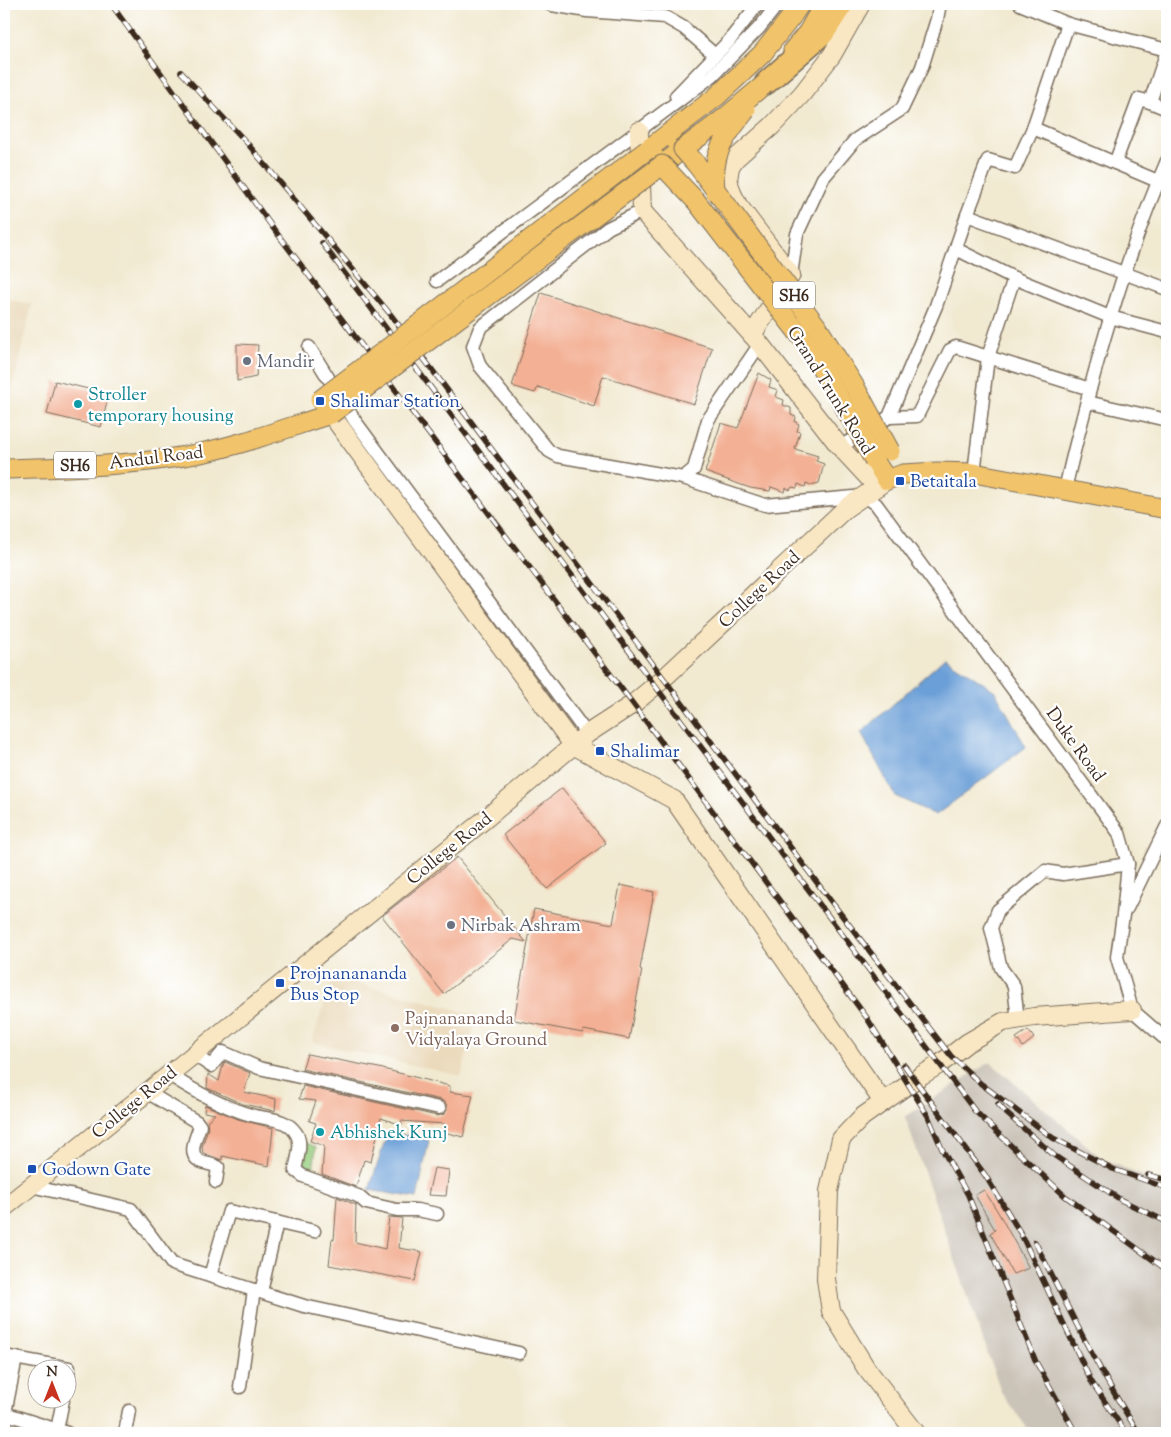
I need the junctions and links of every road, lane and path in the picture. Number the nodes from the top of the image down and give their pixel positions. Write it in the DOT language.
graph roads {
  1 [pos="549,4"];
  2 [pos="758,4"];
  3 [pos="778,4"];
  4 [pos="800,4"];
  5 [pos="824,4"];
  6 [pos="842,4"];
  7 [pos="860,4"];
  8 [pos="940,4"];
  9 [pos="1020,4"];
  10 [pos="1068,24"];
  11 [pos="1167,50"];
  12 [pos="715,54"];
  13 [pos="766,83"];
  14 [pos="1150,102"];
  15 [pos="1167,110"];
  16 [pos="662,114"];
  17 [pos="1033,128"];
  18 [pos="639,131"];
  19 [pos="669,133"];
  20 [pos="683,149"];
  21 [pos="647,150"];
  22 [pos="1167,161"];
  23 [pos="1115,163"];
  24 [pos="662,165"];
  25 [pos="1163,183"];
  26 [pos="715,191"];
  27 [pos="642,211"];
  28 [pos="968,215"];
  29 [pos="956,249"];
  30 [pos="1124,273"];
  31 [pos="791,275"];
  32 [pos="1014,278"];
  33 [pos="437,281"];
  34 [pos="1167,289"];
  35 [pos="1110,317"];
  36 [pos="1167,332"];
  37 [pos="756,339"];
  38 [pos="309,347"];
  39 [pos="988,357"];
  40 [pos="1090,388"];
  41 [pos="1087,402"];
  42 [pos="326,407"];
  43 [pos="890,417"];
  44 [pos="1167,420"];
  45 [pos="840,447"];
  46 [pos="882,455"];
  47 [pos="4,469"];
  48 [pos="974,473"];
  49 [pos="683,478"];
  50 [pos="883,484"];
  51 [pos="1065,490"];
  52 [pos="1167,509"];
  53 [pos="587,734"];
  54 [pos="573,745"];
  55 [pos="1167,826"];
  56 [pos="1128,864"];
  57 [pos="1123,915"];
  58 [pos="1132,1010"];
  59 [pos="1018,1020"];
  60 [pos="1167,1039"];
  61 [pos="193,1054"];
  62 [pos="168,1074"];
  63 [pos="147,1092"];
  64 [pos="888,1098"];
  65 [pos="439,1108"];
  66 [pos="216,1182"];
  67 [pos="31,1186"];
  68 [pos="4,1208"];
  69 [pos="437,1214"];
  70 [pos="277,1222"];
  71 [pos="314,1231"];
  72 [pos="210,1276"];
  73 [pos="258,1291"];
  74 [pos="519,1353"];
  75 [pos="10,1357"];
  76 [pos="28,1360"];
  77 [pos="240,1387"];
  78 [pos="63,1410"];
  79 [pos="129,1411"];
  80 [pos="4,1415"];
  81 [pos="62,1432"];
  82 [pos="125,1433"];
  83 [pos="916,1433"];
  1 -- 12 [label="street"];
  2 -- 12 [label="street"];
  3 -- 16 [label="street"];
  4 -- 19 [label="main road, bridge"];
  5 -- 13 [label="main road"];
  6 -- 13 [label="highway"];
  7 -- 31 [label="street"];
  8 -- 31 [label="street"];
  9 -- 10 [label="street"];
  10 -- 11 [label="street"];
  10 -- 17 [label="street"];
  11 -- 14 [label="street"];
  12 -- 16 [label="street"];
  13 -- 20 [label="main road, bridge"];
  13 -- 26 [label="main road, bridge"];
  14 -- 15 [label="street"];
  14 -- 23 [label="street"];
  16 -- 18 [label="street"];
  17 -- 23 [label="street"];
  17 -- 28 [label="street"];
  18 -- 27 [label="street"];
  18 -- 33 [label="street"];
  19 -- 20 [label="main road, Grand Trunk Road"];
  19 -- 21 [label="main road"];
  20 -- 24 [label="main road"];
  20 -- 26 [label="main road, Grand Trunk Road / SH6, bridge"];
  21 -- 24 [label="main road, Grand Trunk Road / SH6"];
  21 -- 42 [label="main road, bridge"];
  22 -- 25 [label="street"];
  23 -- 25 [label="street"];
  24 -- 42 [label="main road, bridge"];
  24 -- 46 [label="main road, Grand Trunk Road / SH6, bridge"];
  25 -- 30 [label="street"];
  26 -- 46 [label="main road, Grand Trunk Road / SH6, bridge"];
  27 -- 37 [label="street"];
  27 -- 49 [label="street"];
  28 -- 29 [label="street"];
  28 -- 30 [label="street"];
  29 -- 32 [label="street"];
  29 -- 43 [label="street"];
  30 -- 34 [label="street"];
  30 -- 35 [label="street"];
  31 -- 37 [label="street"];
  32 -- 35 [label="street"];
  32 -- 39 [label="street"];
  35 -- 36 [label="street"];
  35 -- 40 [label="street"];
  37 -- 45 [label="street"];
  37 -- 49 [label="street"];
  38 -- 53 [label="street"];
  39 -- 40 [label="street"];
  39 -- 43 [label="street"];
  39 -- 48 [label="street"];
  40 -- 41 [label="street"];
  41 -- 44 [label="street"];
  41 -- 51 [label="street"];
  42 -- 47 [label="main road, Andul Road / SH6"];
  42 -- 54 [label="street"];
  43 -- 45 [label="street"];
  45 -- 50 [label="street"];
  46 -- 50 [label="main road, Grand Trunk Road / SH6"];
  48 -- 50 [label="main road"];
  48 -- 51 [label="main road"];
  49 -- 50 [label="street"];
  50 -- 53 [label="street, College Road"];
  50 -- 56 [label="street, Duke Road"];
  51 -- 52 [label="main road"];
  53 -- 54 [label="street, College Road"];
  54 -- 61 [label="street, College Road"];
  54 -- 64 [label="street"];
  55 -- 57 [label="street"];
  56 -- 57 [label="street, Duke Road"];
  56 -- 59 [label="street"];
  57 -- 58 [label="street, Duke Road"];
  58 -- 59 [label="street"];
  58 -- 60 [label="street"];
  59 -- 64 [label="street"];
  61 -- 62 [label="street, College Road"];
  61 -- 65 [label="street"];
  62 -- 63 [label="street, College Road"];
  62 -- 69 [label="street"];
  63 -- 66 [label="street"];
  63 -- 67 [label="street, College Road"];
  64 -- 83 [label="street"];
  67 -- 68 [label="street, College Road"];
  67 -- 72 [label="street"];
  70 -- 71 [label="street"];
  70 -- 72 [label="street"];
  70 -- 73 [label="street"];
  72 -- 73 [label="street"];
  73 -- 74 [label="street"];
  73 -- 77 [label="street"];
  75 -- 76 [label="street"];
  75 -- 80 [label="street"];
  78 -- 81 [label="street"];
  79 -- 82 [label="street"];
  80 -- 81 [label="street"];
}
